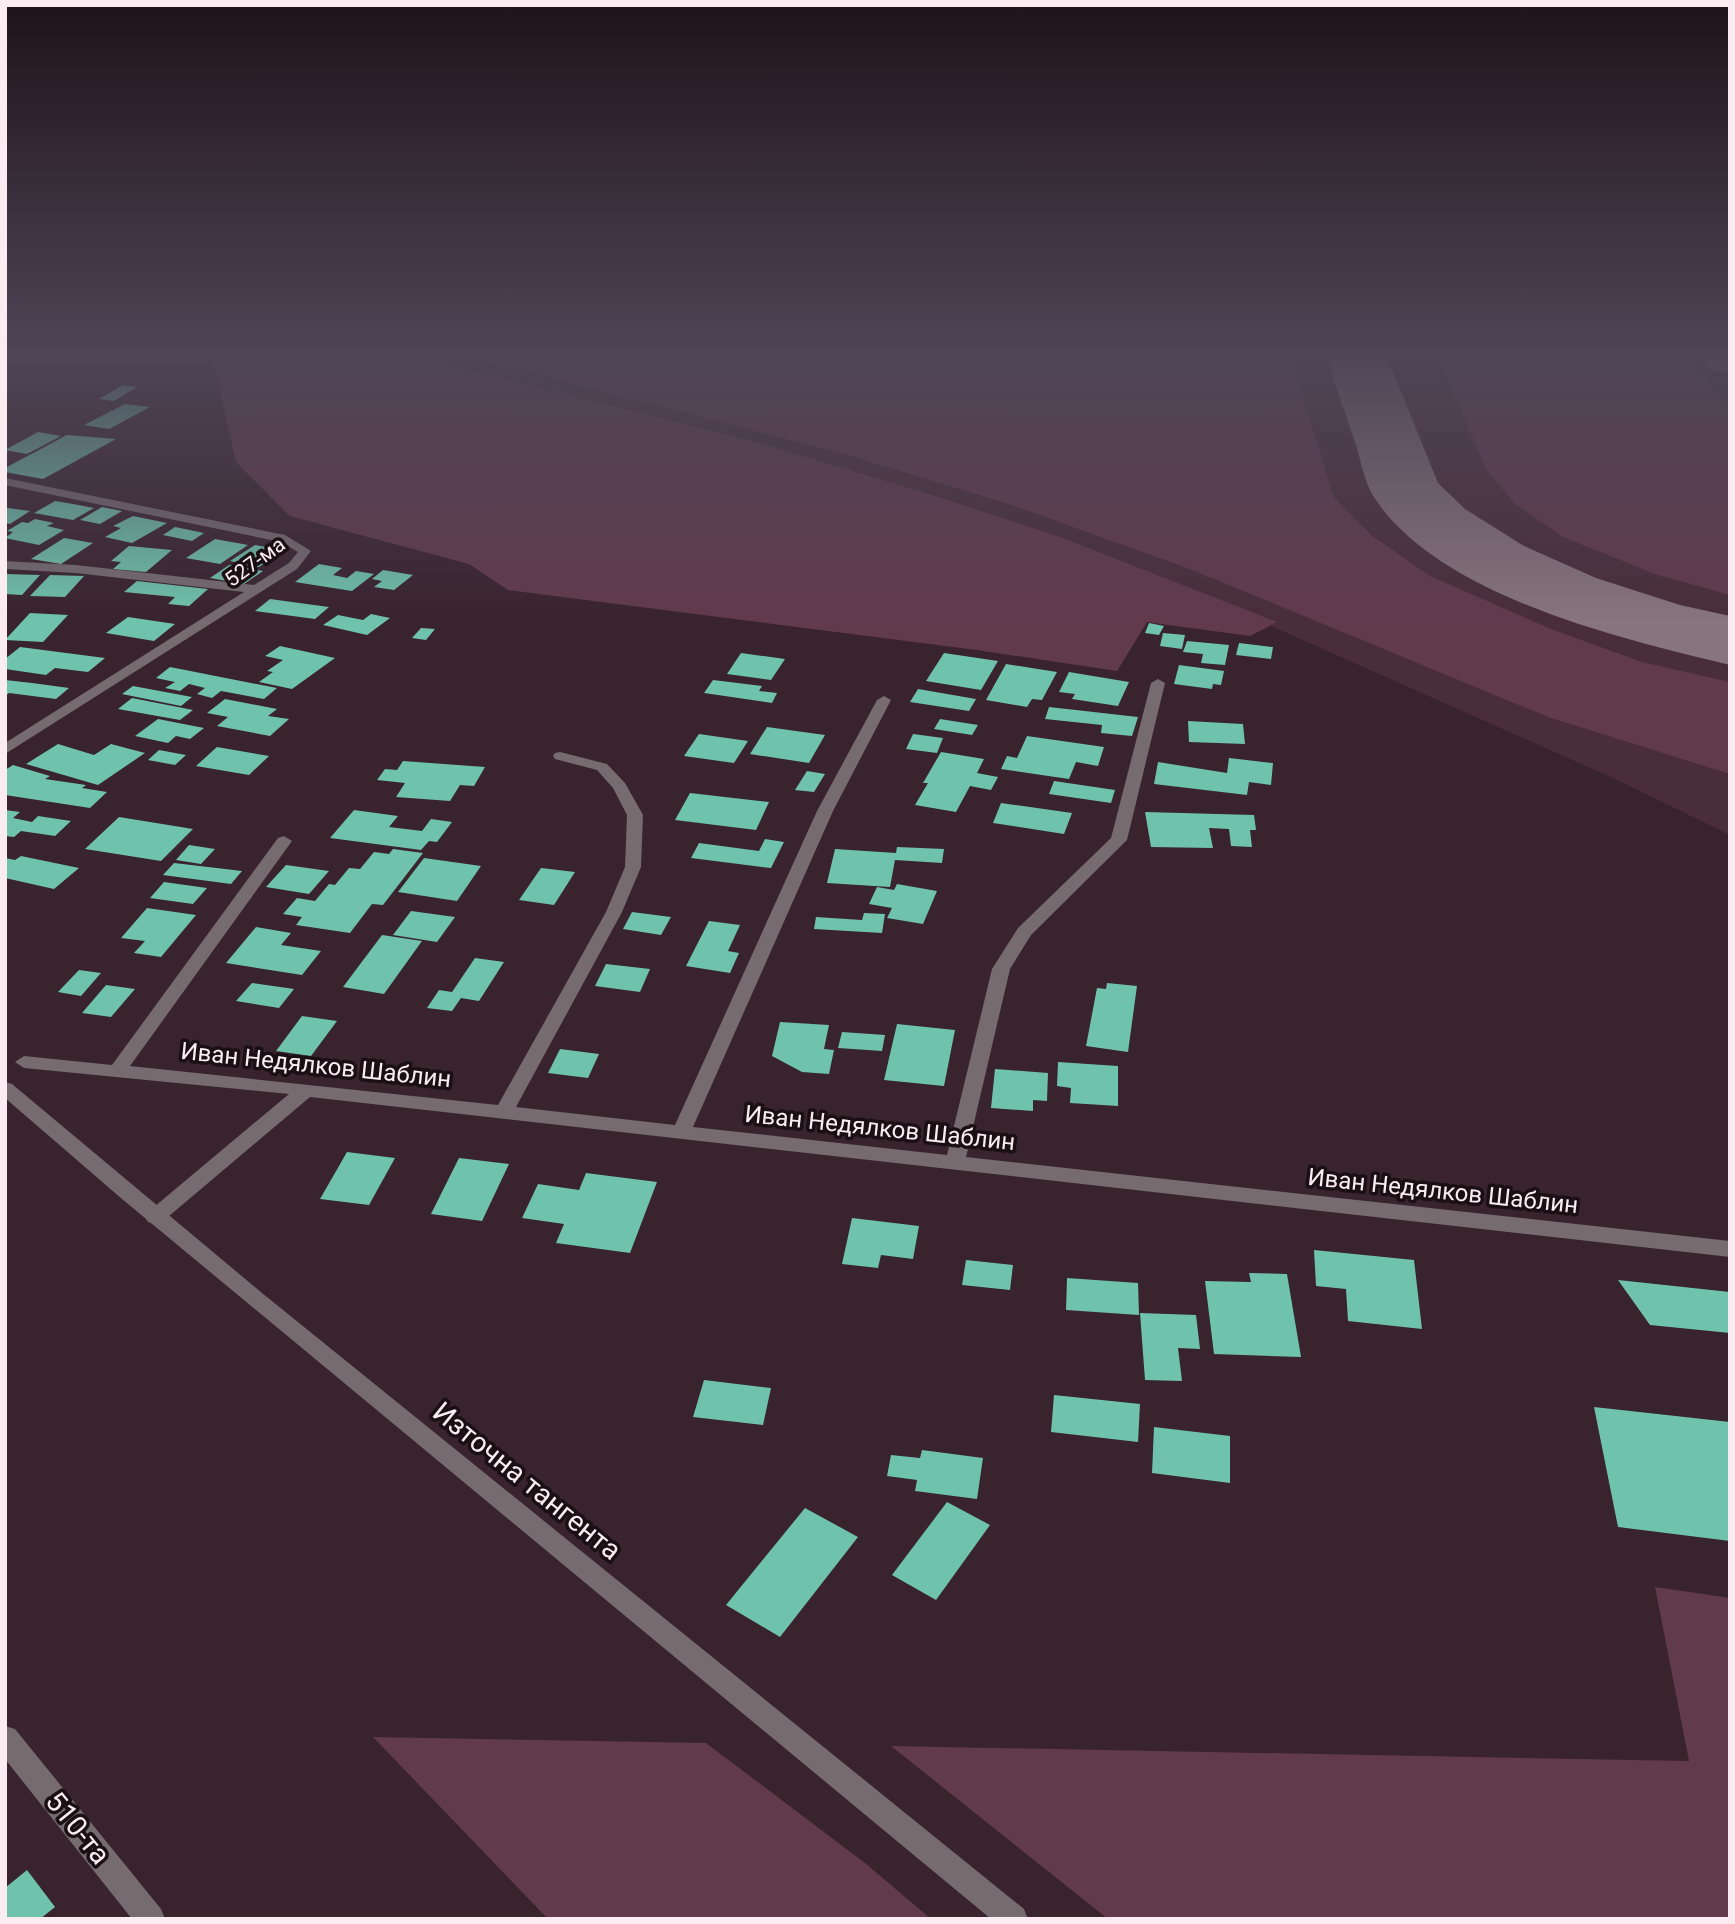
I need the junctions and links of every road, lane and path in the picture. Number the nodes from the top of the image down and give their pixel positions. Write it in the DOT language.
graph roads {
  1 [pos="5,481"];
  2 [pos="5,565"];
  3 [pos="256,589"];
  4 [pos="1158,683"];
  5 [pos="884,700"];
  6 [pos="5,750"];
  7 [pos="560,756"];
  8 [pos="284,841"];
  9 [pos="24,1062"];
  10 [pos="118,1070"];
  11 [pos="5,1088"];
  12 [pos="306,1090"];
  13 [pos="504,1112"];
  14 [pos="681,1132"];
  15 [pos="955,1163"];
  16 [pos="155,1217"];
  17 [pos="1730,1249"];
  18 [pos="5,1738"];
  19 [pos="151,1919"];
  20 [pos="1014,1919"];
  1 -- 3 [label="street, 527-ма"];
  2 -- 3 [label="street"];
  3 -- 6 [label="street, 527-ма"];
  4 -- 15 [label="street"];
  5 -- 14 [label="street"];
  7 -- 13 [label="street"];
  8 -- 10 [label="street"];
  9 -- 10 [label="street, Иван Недялков Шаблин"];
  10 -- 12 [label="street, Иван Недялков Шаблин"];
  11 -- 16 [label="street, Източна тангента"];
  12 -- 13 [label="street, Иван Недялков Шаблин"];
  12 -- 16 [label="street"];
  13 -- 14 [label="street, Иван Недялков Шаблин"];
  14 -- 15 [label="street, Иван Недялков Шаблин"];
  15 -- 17 [label="street, Иван Недялков Шаблин"];
  16 -- 20 [label="street, Източна тангента"];
  18 -- 19 [label="street, 510-та"];
}
